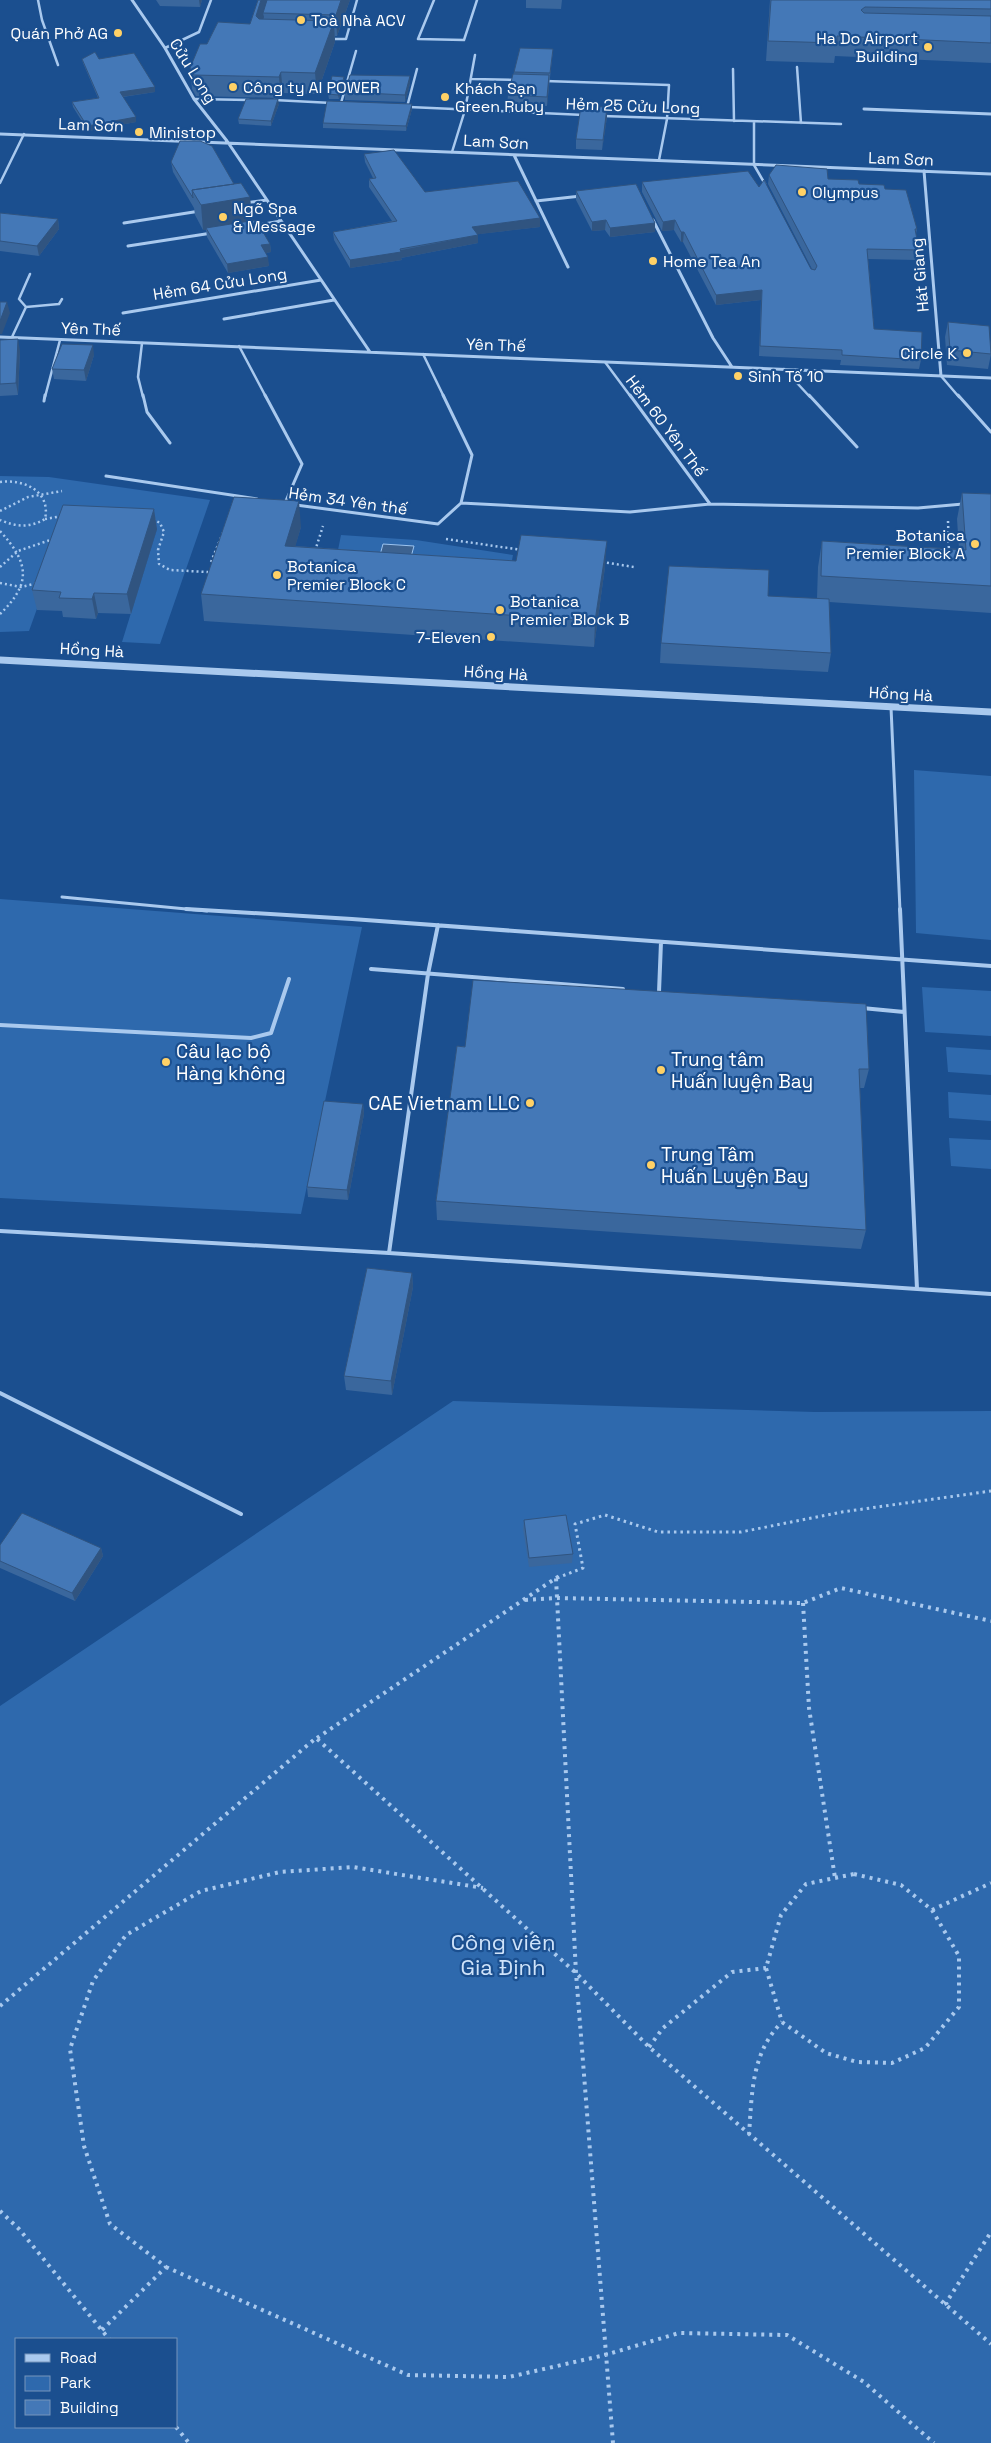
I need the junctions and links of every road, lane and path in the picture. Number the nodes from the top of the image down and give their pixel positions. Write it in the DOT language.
graph roads {
  1 [pos="38,0"];
  2 [pos="132,0"];
  3 [pos="211,0"];
  4 [pos="357,0"];
  5 [pos="434,0"];
  6 [pos="477,0"];
  7 [pos="324,39"];
  8 [pos="165,48"];
  9 [pos="356,51"];
  10 [pos="474,55"];
  11 [pos="58,65"];
  12 [pos="798,67"];
  13 [pos="418,69"];
  14 [pos="733,69"];
  15 [pos="472,79"];
  16 [pos="521,80"];
  17 [pos="541,81"];
  18 [pos="194,99"];
  19 [pos="258,100"];
  20 [pos="268,100"];
  21 [pos="341,103"];
  22 [pos="350,104"];
  23 [pos="864,109"];
  24 [pos="465,110"];
  25 [pos="991,114"];
  26 [pos="592,116"];
  27 [pos="601,116"];
  28 [pos="667,119"];
  29 [pos="734,121"];
  30 [pos="754,122"];
  31 [pos="801,123"];
  32 [pos="841,124"];
  33 [pos="0,134"];
  34 [pos="24,134"];
  35 [pos="227,142"];
  36 [pos="452,152"];
  37 [pos="514,155"];
  38 [pos="659,160"];
  39 [pos="754,165"];
  40 [pos="924,171"];
  41 [pos="991,174"];
  42 [pos="0,183"];
  43 [pos="768,191"];
  44 [pos="582,196"];
  45 [pos="267,200"];
  46 [pos="536,201"];
  47 [pos="238,204"];
  48 [pos="210,209"];
  49 [pos="650,214"];
  50 [pos="281,222"];
  51 [pos="124,223"];
  52 [pos="243,228"];
  53 [pos="214,232"];
  54 [pos="128,246"];
  55 [pos="568,266"];
  56 [pos="30,274"];
  57 [pos="321,280"];
  58 [pos="62,299"];
  59 [pos="334,300"];
  60 [pos="26,307"];
  61 [pos="123,313"];
  62 [pos="224,319"];
  63 [pos="0,337"];
  64 [pos="12,337"];
  65 [pos="60,340"];
  66 [pos="142,343"];
  67 [pos="239,346"];
  68 [pos="370,352"];
  69 [pos="423,354"];
  70 [pos="605,362"];
  71 [pos="732,367"];
  72 [pos="784,369"];
  73 [pos="941,376"];
  74 [pos="991,378"];
  75 [pos="44,401"];
  76 [pos="991,432"];
  77 [pos="170,443"];
  78 [pos="857,447"];
  79 [pos="106,476"];
  80 [pos="0,482"];
  81 [pos="62,491"];
  82 [pos="40,494"];
  83 [pos="266,500"];
  84 [pos="275,502"];
  85 [pos="285,503"];
  86 [pos="461,503"];
  87 [pos="710,504"];
  88 [pos="964,504"];
  89 [pos="0,510"];
  90 [pos="70,514"];
  91 [pos="947,515"];
  92 [pos="148,517"];
  93 [pos="45,519"];
  94 [pos="0,520"];
  95 [pos="323,525"];
  96 [pos="0,531"];
  97 [pos="59,538"];
  98 [pos="519,550"];
  99 [pos="18,551"];
  100 [pos="517,558"];
  101 [pos="949,558"];
  102 [pos="312,560"];
  103 [pos="0,567"];
  104 [pos="208,572"];
  105 [pos="43,582"];
  106 [pos="0,583"];
  107 [pos="20,587"];
  108 [pos="0,614"];
  109 [pos="0,660"];
  110 [pos="891,707"];
  111 [pos="991,712"];
  112 [pos="62,897"];
  113 [pos="438,925"];
  114 [pos="661,942"];
  115 [pos="902,960"];
  116 [pos="991,966"];
  117 [pos="371,969"];
  118 [pos="428,974"];
  119 [pos="289,979"];
  120 [pos="630,990"];
  121 [pos="649,991"];
  122 [pos="659,992"];
  123 [pos="668,993"];
  124 [pos="855,1008"];
  125 [pos="904,1012"];
  126 [pos="0,1025"];
  127 [pos="0,1231"];
  128 [pos="389,1253"];
  129 [pos="917,1289"];
  130 [pos="991,1294"];
  131 [pos="0,1393"];
  132 [pos="991,1491"];
  133 [pos="241,1514"];
  134 [pos="556,1578"];
  135 [pos="557,1598"];
  136 [pos="525,1600"];
  137 [pos="803,1603"];
  138 [pos="991,1621"];
  139 [pos="316,1738"];
  140 [pos="835,1878"];
  141 [pos="991,1882"];
  142 [pos="483,1888"];
  143 [pos="932,1910"];
  144 [pos="766,1968"];
  145 [pos="576,1973"];
  146 [pos="0,2006"];
  147 [pos="782,2022"];
  148 [pos="650,2047"];
  149 [pos="749,2136"];
  150 [pos="0,2211"];
  151 [pos="991,2232"];
  152 [pos="166,2267"];
  153 [pos="946,2303"];
  154 [pos="102,2330"];
  155 [pos="108,2338"];
  156 [pos="991,2344"];
  157 [pos="605,2355"];
  158 [pos="177,2428"];
  159 [pos="189,2443"];
  160 [pos="612,2443"];
  161 [pos="934,2443"];
  1 -- 11 [label="lane"];
  2 -- 8 [label="street, Cửu Long"];
  3 -- 8 [label="lane"];
  4 -- 7 [label="lane"];
  5 -- 6 [label="lane"];
  8 -- 18 [label="street, Cửu Long"];
  9 -- 21 [label="lane"];
  10 -- 15 [label="lane"];
  12 -- 31 [label="lane"];
  13 -- 24 [label="lane, Hẻm 25 Cửu Long"];
  14 -- 29 [label="lane"];
  15 -- 16 [label="lane"];
  15 -- 24 [label="lane"];
  17 -- 28 [label="lane"];
  18 -- 19 [label="lane"];
  18 -- 35 [label="street, Cửu Long"];
  20 -- 21 [label="lane"];
  21 -- 22 [label="lane"];
  23 -- 25 [label="street"];
  24 -- 26 [label="lane, Hẻm 25 Cửu Long"];
  24 -- 36 [label="lane"];
  27 -- 28 [label="lane, Hẻm 25 Cửu Long"];
  28 -- 29 [label="lane, Hẻm 25 Cửu Long"];
  28 -- 38 [label="lane"];
  29 -- 30 [label="lane, Hẻm 25 Cửu Long"];
  30 -- 31 [label="lane, Hẻm 25 Cửu Long"];
  30 -- 39 [label="lane"];
  31 -- 32 [label="lane, Hẻm 25 Cửu Long"];
  33 -- 34 [label="street, Lam Sơn"];
  34 -- 35 [label="street, Lam Sơn"];
  34 -- 42 [label="lane"];
  35 -- 36 [label="street, Lam Sơn"];
  35 -- 45 [label="street, Cửu Long"];
  36 -- 37 [label="street, Lam Sơn"];
  37 -- 38 [label="street, Lam Sơn"];
  37 -- 46 [label="street"];
  38 -- 39 [label="street, Lam Sơn"];
  39 -- 40 [label="street, Lam Sơn"];
  39 -- 43 [label="lane"];
  40 -- 41 [label="street, Lam Sơn"];
  40 -- 73 [label="street, Hát Giang"];
  44 -- 46 [label="street"];
  45 -- 47 [label="street"];
  45 -- 50 [label="street, Cửu Long"];
  46 -- 55 [label="street"];
  48 -- 51 [label="street"];
  49 -- 71 [label="street"];
  50 -- 52 [label="street"];
  50 -- 57 [label="street, Cửu Long"];
  53 -- 54 [label="street"];
  56 -- 60 [label="lane"];
  57 -- 59 [label="street, Cửu Long"];
  57 -- 61 [label="street, Hẻm 64 Cửu Long"];
  58 -- 60 [label="lane"];
  59 -- 62 [label="street"];
  59 -- 68 [label="street, Cửu Long"];
  60 -- 64 [label="lane"];
  63 -- 64 [label="street, Yên Thế"];
  64 -- 65 [label="street, Yên Thế"];
  65 -- 66 [label="street, Yên Thế"];
  65 -- 75 [label="lane"];
  66 -- 67 [label="street, Yên Thế"];
  66 -- 77 [label="lane"];
  67 -- 68 [label="street, Yên Thế"];
  67 -- 85 [label="lane"];
  68 -- 69 [label="street, Yên Thế"];
  69 -- 70 [label="street, Yên Thế"];
  69 -- 86 [label="lane"];
  70 -- 71 [label="street, Yên Thế"];
  70 -- 87 [label="lane, Hẻm 60 Yên Thế"];
  71 -- 72 [label="street, Yên Thế"];
  72 -- 73 [label="street, Yên Thế"];
  72 -- 78 [label="lane"];
  73 -- 74 [label="street, Yên Thế"];
  73 -- 76 [label="lane"];
  79 -- 83 [label="lane, Hẻm 34 Yên thế"];
  80 -- 82 [label="path"];
  81 -- 82 [label="path"];
  82 -- 89 [label="path"];
  82 -- 93 [label="path"];
  84 -- 85 [label="lane, Hẻm 34 Yên thế"];
  85 -- 86 [label="lane, Hẻm 34 Yên thế"];
  86 -- 87 [label="lane"];
  87 -- 88 [label="lane"];
  90 -- 93 [label="path"];
  91 -- 101 [label="path"];
  92 -- 104 [label="path"];
  93 -- 94 [label="path"];
  95 -- 102 [label="path"];
  96 -- 99 [label="path"];
  97 -- 99 [label="path"];
  98 -- 100 [label="path"];
  99 -- 103 [label="path"];
  99 -- 107 [label="path"];
  105 -- 107 [label="path"];
  106 -- 107 [label="path"];
  107 -- 108 [label="path"];
  109 -- 110 [label="street, Hồng Hà"];
  110 -- 111 [label="street, Hồng Hà"];
  110 -- 115 [label="lane"];
  112 -- 113 [label="lane"];
  113 -- 114 [label="lane"];
  113 -- 118 [label="lane"];
  114 -- 115 [label="lane"];
  114 -- 122 [label="lane"];
  115 -- 116 [label="lane"];
  115 -- 125 [label="lane"];
  117 -- 118 [label="lane"];
  118 -- 120 [label="lane"];
  118 -- 128 [label="lane"];
  119 -- 126 [label="lane"];
  121 -- 122 [label="lane"];
  122 -- 123 [label="lane"];
  124 -- 125 [label="lane"];
  125 -- 129 [label="lane"];
  127 -- 128 [label="lane"];
  128 -- 129 [label="lane"];
  129 -- 130 [label="lane"];
  131 -- 133 [label="lane"];
  132 -- 134 [label="path"];
  134 -- 135 [label="path"];
  134 -- 136 [label="path"];
  135 -- 136 [label="path"];
  135 -- 137 [label="path"];
  135 -- 145 [label="path"];
  136 -- 139 [label="path"];
  137 -- 138 [label="path"];
  137 -- 140 [label="path"];
  139 -- 142 [label="path"];
  139 -- 146 [label="path"];
  140 -- 143 [label="path"];
  140 -- 144 [label="path"];
  141 -- 143 [label="path"];
  142 -- 145 [label="path"];
  142 -- 152 [label="path"];
  143 -- 147 [label="path"];
  144 -- 147 [label="path"];
  144 -- 148 [label="path"];
  145 -- 148 [label="path"];
  145 -- 157 [label="path"];
  147 -- 149 [label="path"];
  148 -- 149 [label="path"];
  149 -- 153 [label="path"];
  150 -- 154 [label="path"];
  151 -- 153 [label="path"];
  152 -- 154 [label="path"];
  152 -- 157 [label="path"];
  153 -- 156 [label="path"];
  154 -- 155 [label="path"];
  157 -- 160 [label="path"];
  157 -- 161 [label="path"];
  158 -- 159 [label="path"];
}
